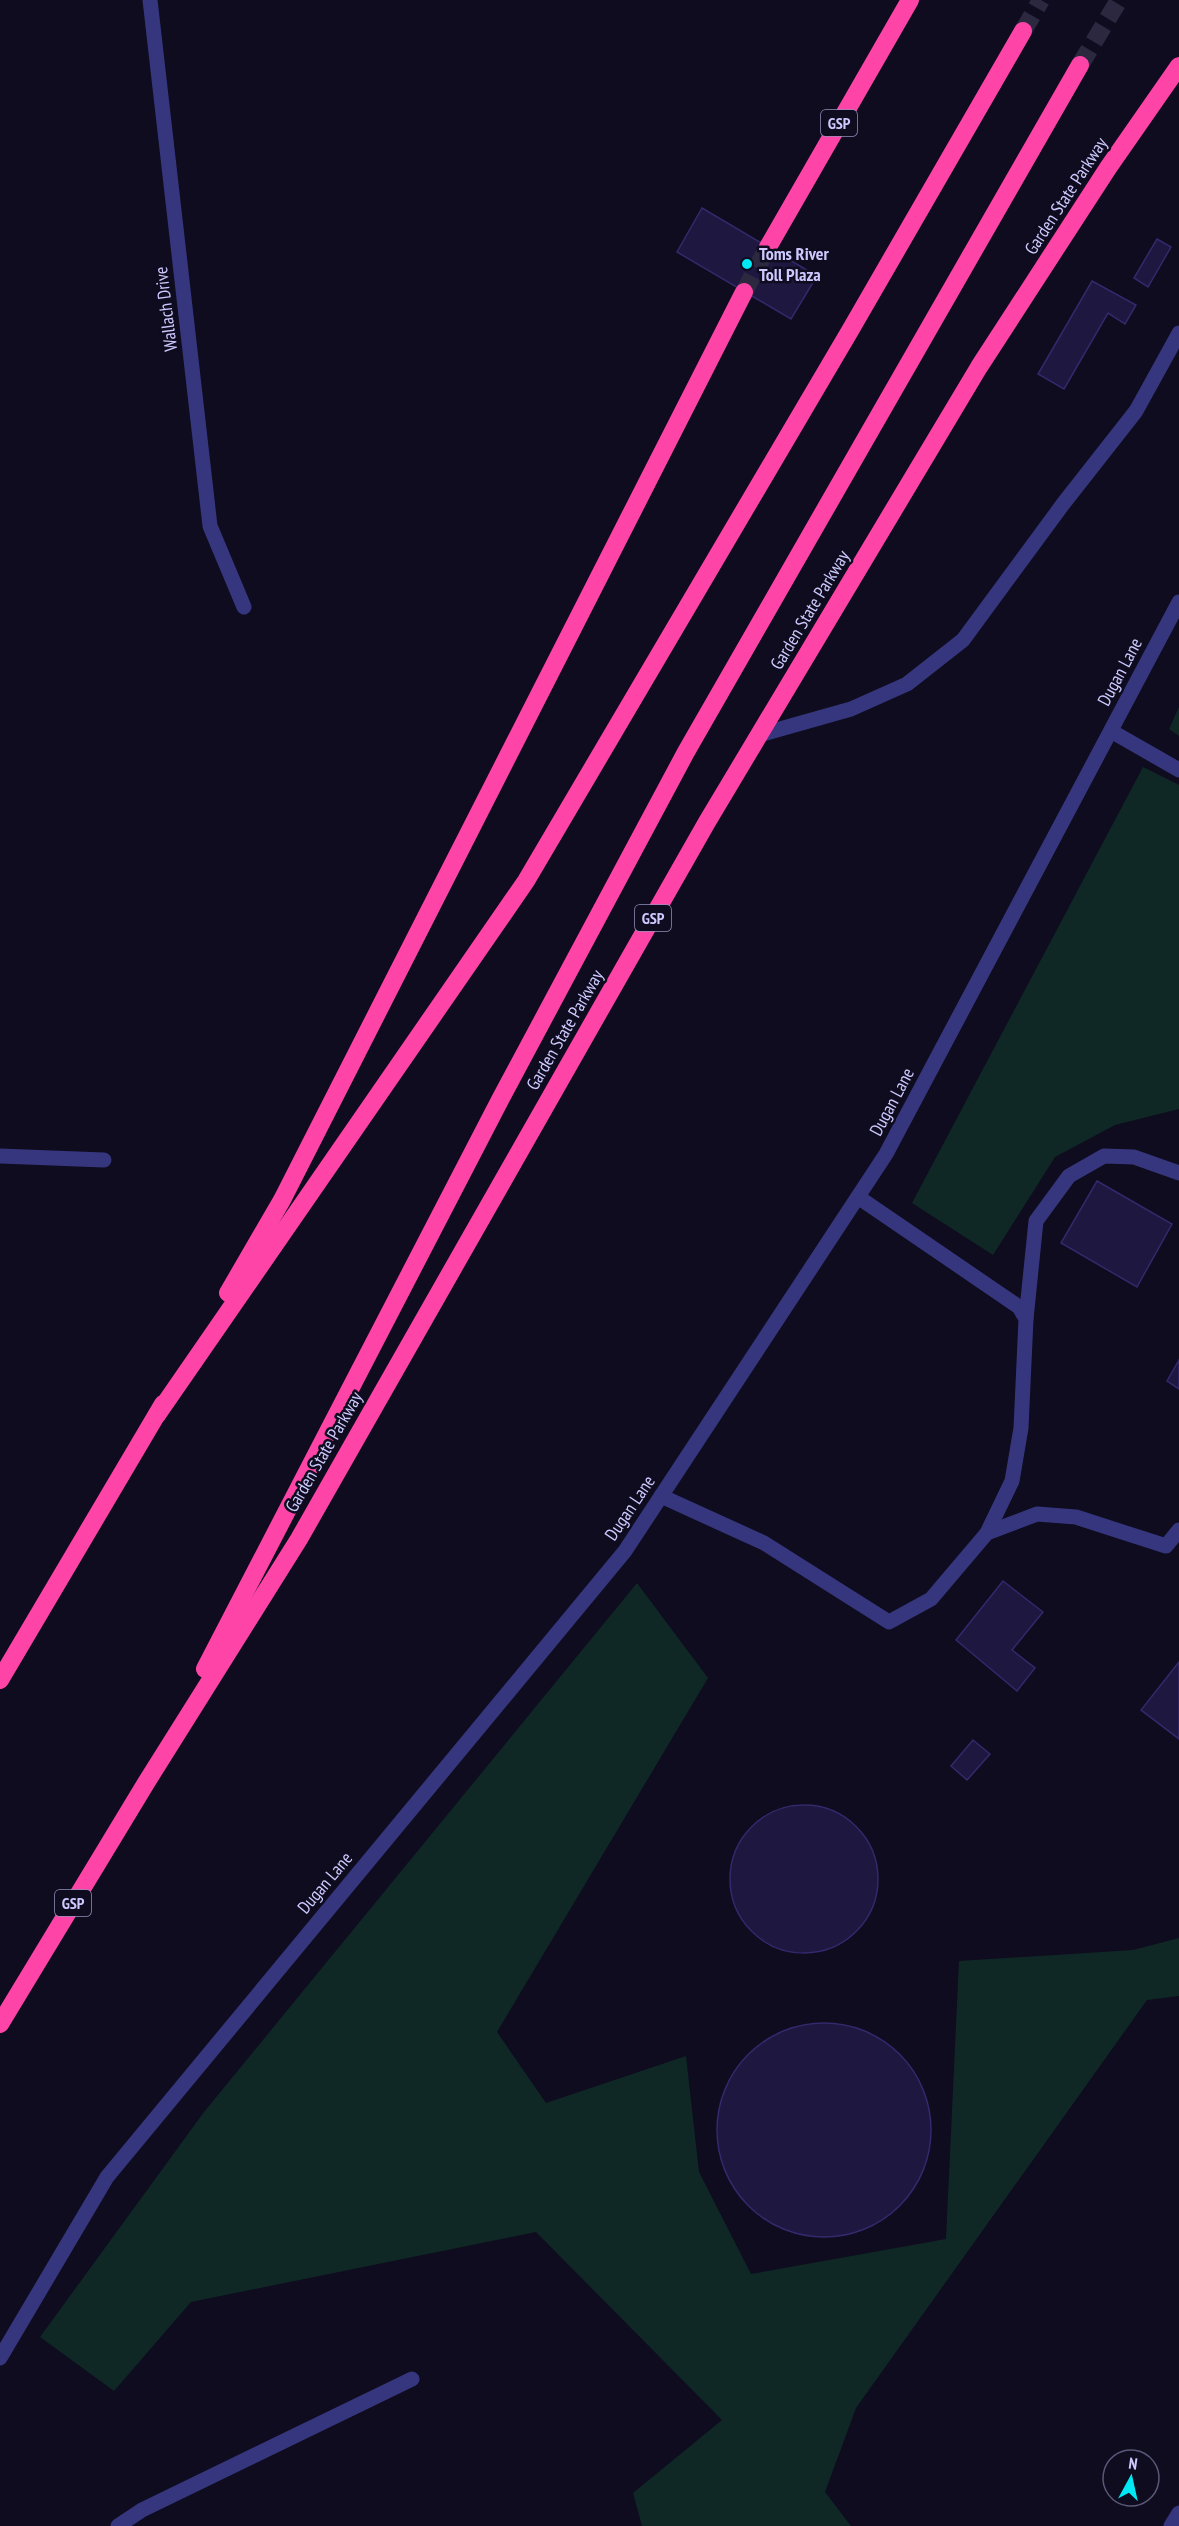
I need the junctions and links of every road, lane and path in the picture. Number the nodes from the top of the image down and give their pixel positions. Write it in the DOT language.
graph roads {
  1 [pos="150,0"];
  2 [pos="910,0"];
  3 [pos="1023,31"];
  4 [pos="1080,65"];
  5 [pos="1179,66"];
  6 [pos="768,247"];
  7 [pos="744,292"];
  8 [pos="1179,333"];
  9 [pos="1179,602"];
  10 [pos="244,607"];
  11 [pos="1111,731"];
  12 [pos="759,735"];
  13 [pos="1179,770"];
  14 [pos="0,1156"];
  15 [pos="104,1160"];
  16 [pos="1179,1173"];
  17 [pos="858,1197"];
  18 [pos="1026,1319"];
  19 [pos="157,1415"];
  20 [pos="661,1496"];
  21 [pos="1179,1530"];
  22 [pos="987,1533"];
  23 [pos="0,1680"];
  24 [pos="146,1783"];
  25 [pos="0,2024"];
  26 [pos="0,2358"];
  27 [pos="412,2379"];
  28 [pos="1179,2512"];
  29 [pos="118,2526"];
  30 [pos="1171,2526"];
  1 -- 10 [label="street, Wallach Drive"];
  2 -- 6 [label="highway, GSP"];
  3 -- 19 [label="highway"];
  4 -- 24 [label="highway"];
  5 -- 12 [label="highway, Garden State Parkway / GSP"];
  7 -- 19 [label="highway"];
  8 -- 12 [label="street"];
  9 -- 11 [label="street, Dugan Lane"];
  11 -- 13 [label="street"];
  11 -- 17 [label="street, Dugan Lane"];
  12 -- 24 [label="highway, Garden State Parkway / GSP"];
  14 -- 15 [label="street"];
  16 -- 18 [label="street"];
  17 -- 18 [label="street"];
  17 -- 20 [label="street, Dugan Lane"];
  18 -- 22 [label="street"];
  19 -- 23 [label="highway"];
  20 -- 22 [label="street"];
  20 -- 26 [label="street, Dugan Lane"];
  21 -- 22 [label="street"];
  24 -- 25 [label="highway, Garden State Parkway / GSP"];
  27 -- 29 [label="street"];
  28 -- 30 [label="street"];
}
